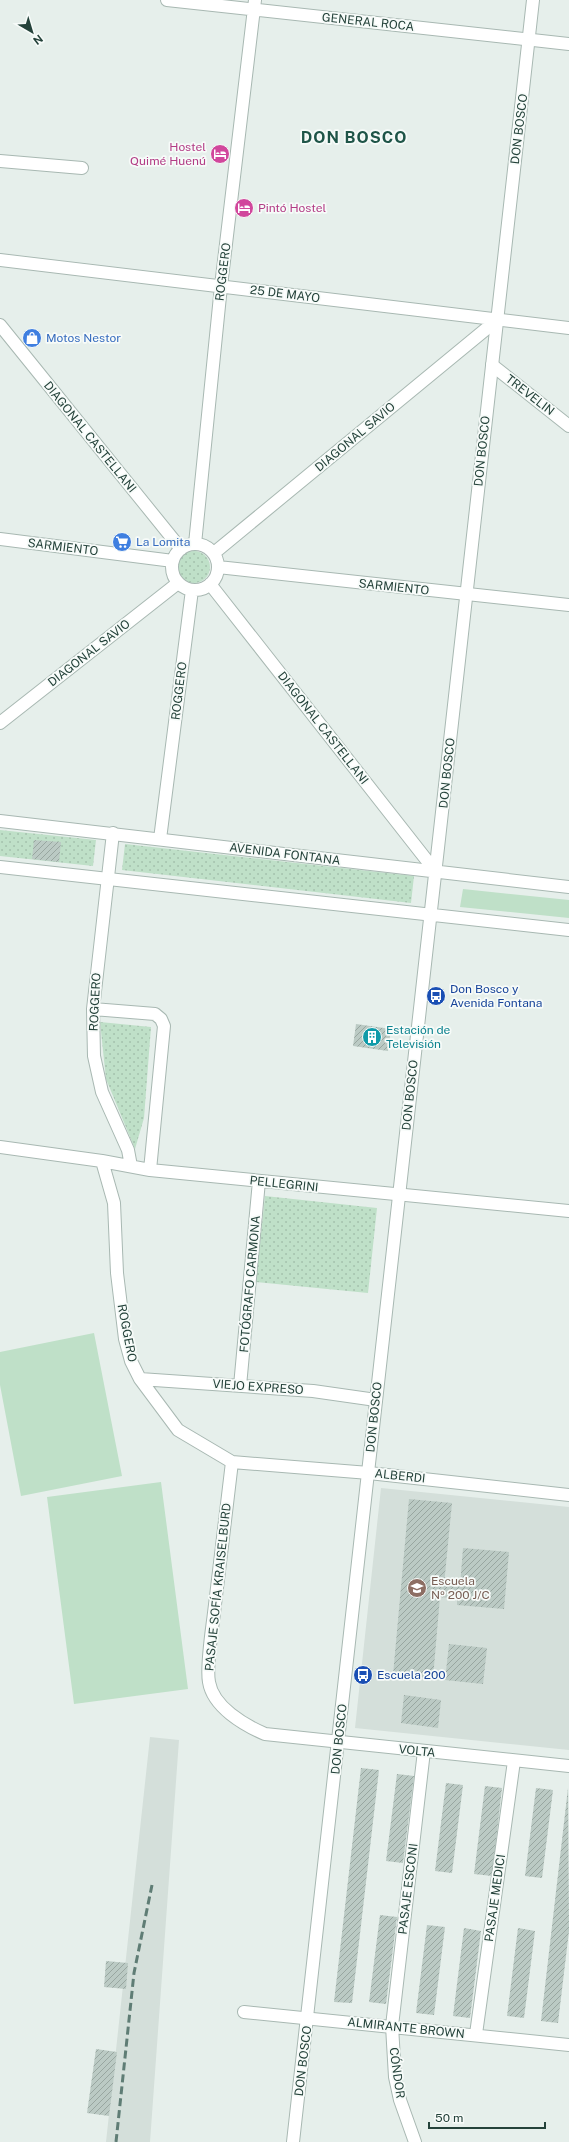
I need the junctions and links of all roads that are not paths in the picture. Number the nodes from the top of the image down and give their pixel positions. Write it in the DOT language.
graph roads {
  1 [pos="167,0"];
  2 [pos="533,0"];
  3 [pos="255,5"];
  4 [pos="529,40"];
  5 [pos="569,44"];
  6 [pos="0,161"];
  7 [pos="82,168"];
  8 [pos="0,260"];
  9 [pos="221,286"];
  10 [pos="497,320"];
  11 [pos="0,325"];
  12 [pos="569,328"];
  13 [pos="492,365"];
  14 [pos="569,426"];
  15 [pos="0,539"];
  16 [pos="195,544"];
  17 [pos="181,549"];
  18 [pos="214,553"];
  19 [pos="173,561"];
  20 [pos="218,567"];
  21 [pos="178,583"];
  22 [pos="210,584"];
  23 [pos="192,590"];
  24 [pos="466,594"];
  25 [pos="569,605"];
  26 [pos="0,723"];
  27 [pos="0,821"];
  28 [pos="113,833"];
  29 [pos="160,839"];
  30 [pos="0,867"];
  31 [pos="436,872"];
  32 [pos="108,877"];
  33 [pos="569,887"];
  34 [pos="430,914"];
  35 [pos="569,930"];
  36 [pos="92,1009"];
  37 [pos="0,1147"];
  38 [pos="102,1161"];
  39 [pos="131,1166"];
  40 [pos="150,1170"];
  41 [pos="259,1182"];
  42 [pos="398,1196"];
  43 [pos="569,1211"];
  44 [pos="140,1379"];
  45 [pos="240,1386"];
  46 [pos="376,1400"];
  47 [pos="232,1462"];
  48 [pos="368,1473"];
  49 [pos="569,1495"];
  50 [pos="265,1734"];
  51 [pos="339,1743"];
  52 [pos="424,1751"];
  53 [pos="514,1761"];
  54 [pos="569,1766"];
  55 [pos="244,2012"];
  56 [pos="308,2018"];
  57 [pos="392,2026"];
  58 [pos="476,2034"];
  59 [pos="569,2045"];
  60 [pos="293,2142"];
  61 [pos="415,2142"];
  1 -- 3 [label="street, GENERAL ROCA"];
  2 -- 4 [label="street, DON BOSCO"];
  3 -- 4 [label="street, GENERAL ROCA"];
  3 -- 9 [label="street, ROGGERO"];
  4 -- 5 [label="street, GENERAL ROCA"];
  4 -- 10 [label="street, DON BOSCO"];
  6 -- 7 [label="street"];
  8 -- 9 [label="street, 25 DE MAYO"];
  9 -- 10 [label="street, 25 DE MAYO"];
  9 -- 16 [label="street, ROGGERO"];
  10 -- 12 [label="street, 25 DE MAYO"];
  10 -- 13 [label="street, DON BOSCO"];
  10 -- 18 [label="street, DIAGONAL SAVIO"];
  11 -- 17 [label="street, DIAGONAL CASTELLANI"];
  13 -- 14 [label="street, TREVELIN"];
  13 -- 24 [label="street, DON BOSCO"];
  15 -- 19 [label="street, SARMIENTO"];
  16 -- 17 [label="street"];
  16 -- 18 [label="street"];
  17 -- 19 [label="street"];
  18 -- 20 [label="street"];
  19 -- 21 [label="street"];
  20 -- 22 [label="street"];
  20 -- 24 [label="street, SARMIENTO"];
  21 -- 23 [label="street"];
  21 -- 26 [label="street, DIAGONAL SAVIO"];
  22 -- 23 [label="street"];
  22 -- 31 [label="street, DIAGONAL CASTELLANI"];
  23 -- 29 [label="street, ROGGERO"];
  24 -- 25 [label="street, SARMIENTO"];
  24 -- 31 [label="street, DON BOSCO"];
  27 -- 28 [label="street, AVENIDA FONTANA"];
  28 -- 29 [label="street, AVENIDA FONTANA"];
  28 -- 32 [label="street, ROGGERO"];
  29 -- 31 [label="street, AVENIDA FONTANA"];
  30 -- 32 [label="street"];
  31 -- 33 [label="street, AVENIDA FONTANA"];
  31 -- 34 [label="street, DON BOSCO"];
  32 -- 34 [label="street"];
  32 -- 36 [label="street, ROGGERO"];
  34 -- 35 [label="street"];
  34 -- 42 [label="street, DON BOSCO"];
  36 -- 39 [label="street, ROGGERO"];
  36 -- 40 [label="street"];
  37 -- 38 [label="street, PELLEGRINI"];
  38 -- 39 [label="street, PELLEGRINI"];
  38 -- 44 [label="street, ROGGERO"];
  39 -- 40 [label="street, PELLEGRINI"];
  40 -- 41 [label="street, PELLEGRINI"];
  41 -- 42 [label="street, PELLEGRINI"];
  41 -- 45 [label="street, FOTÓGRAFO CARMONA"];
  42 -- 43 [label="street, PELLEGRINI"];
  42 -- 46 [label="street, DON BOSCO"];
  44 -- 45 [label="street, VIEJO EXPRESO"];
  44 -- 47 [label="street, ROGGERO"];
  45 -- 46 [label="street, VIEJO EXPRESO"];
  46 -- 48 [label="street, DON BOSCO"];
  47 -- 48 [label="street, ALBERDI"];
  47 -- 50 [label="street, PASAJE SOFÍA KRAISELBURD"];
  48 -- 49 [label="street, ALBERDI"];
  48 -- 51 [label="street, DON BOSCO"];
  50 -- 51 [label="street, VOLTA"];
  51 -- 52 [label="street, VOLTA"];
  51 -- 56 [label="street, DON BOSCO"];
  52 -- 53 [label="street, VOLTA"];
  52 -- 57 [label="street, PASAJE ESCONI"];
  53 -- 54 [label="street, VOLTA"];
  53 -- 58 [label="street, PASAJE MEDICI"];
  55 -- 56 [label="street, ALMIRANTE BROWN"];
  56 -- 57 [label="street, ALMIRANTE BROWN"];
  56 -- 60 [label="street, DON BOSCO"];
  57 -- 58 [label="street, ALMIRANTE BROWN"];
  57 -- 61 [label="street, CÓNDOR"];
  58 -- 59 [label="street, ALMIRANTE BROWN"];
}
